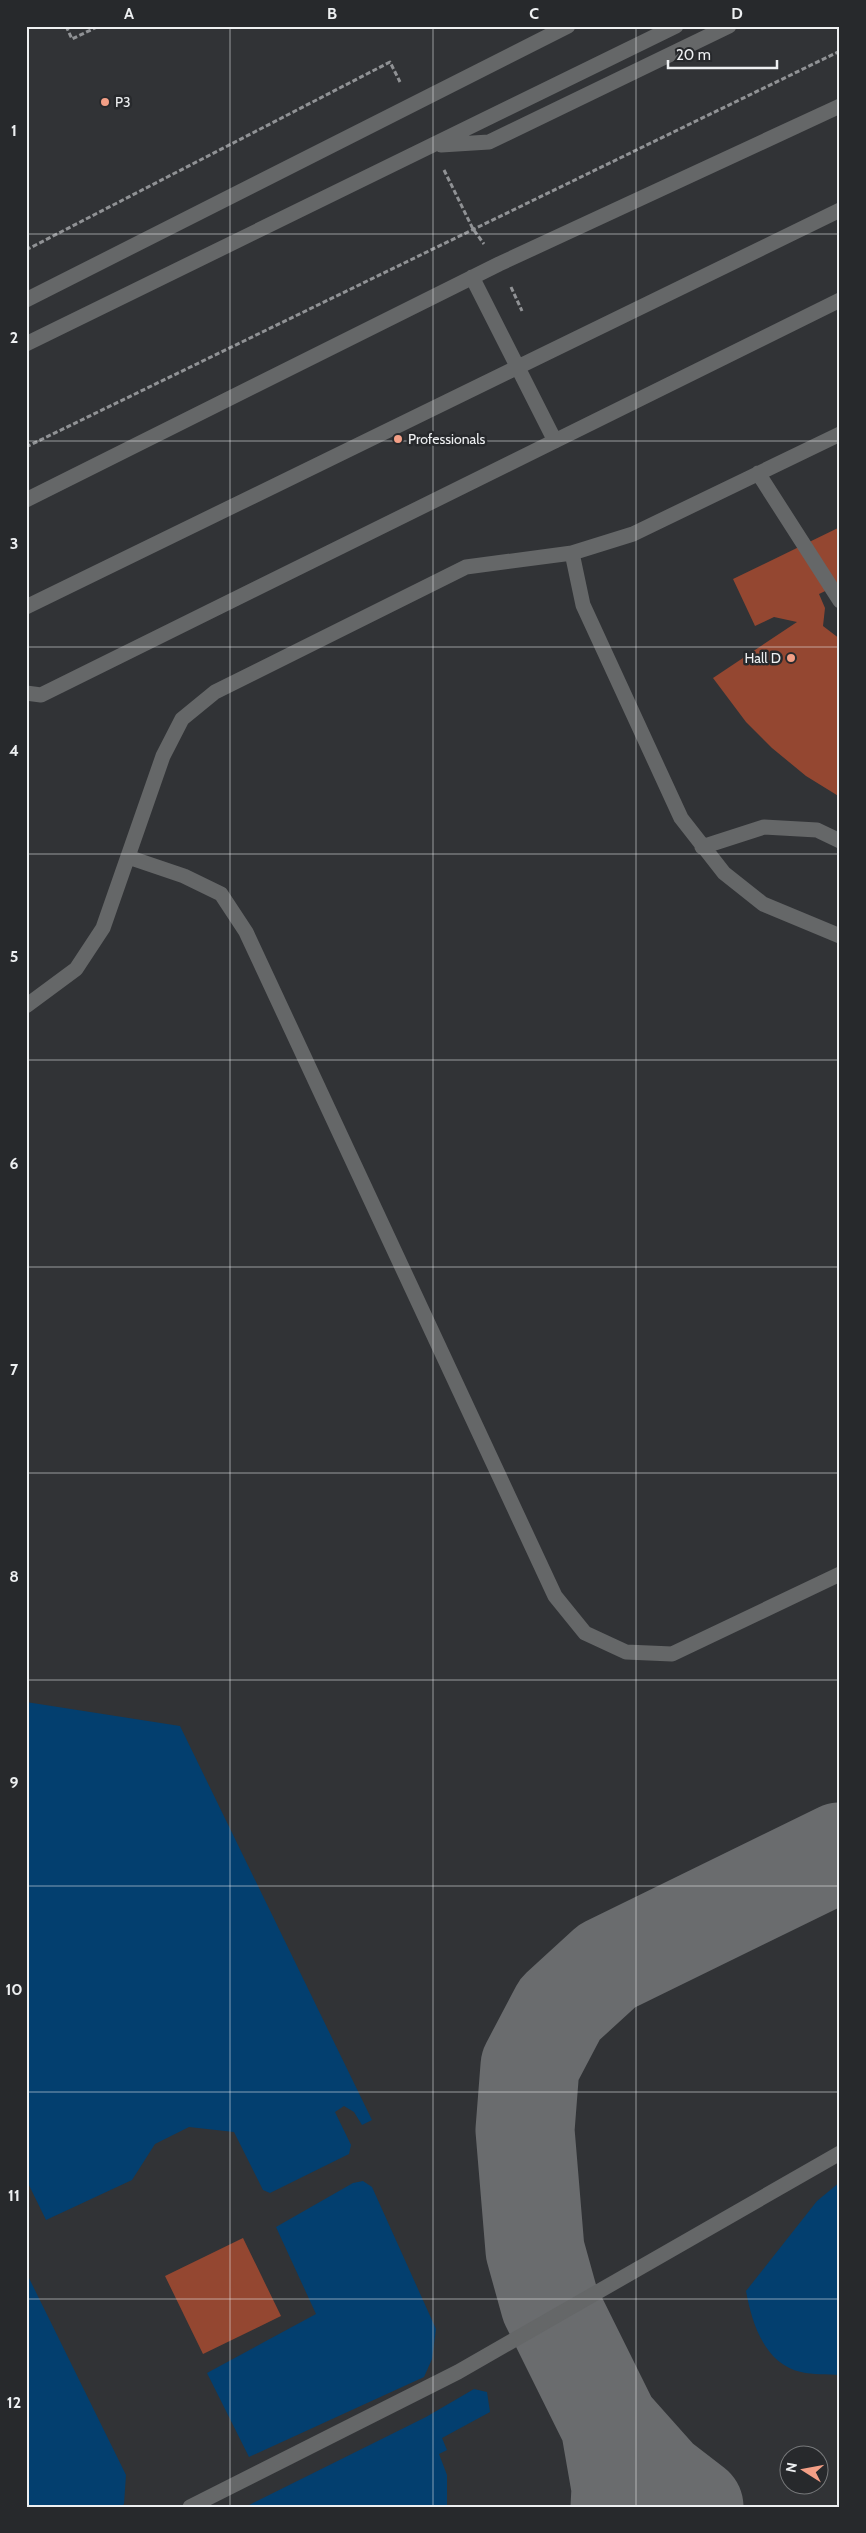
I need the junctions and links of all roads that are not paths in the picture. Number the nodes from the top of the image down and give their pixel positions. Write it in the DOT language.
graph roads {
  1 [pos="568,26"];
  2 [pos="676,26"];
  3 [pos="729,26"];
  4 [pos="840,106"];
  5 [pos="432,146"];
  6 [pos="840,210"];
  7 [pos="472,277"];
  8 [pos="26,300"];
  9 [pos="840,300"];
  10 [pos="26,344"];
  11 [pos="520,368"];
  12 [pos="840,434"];
  13 [pos="555,441"];
  14 [pos="758,473"];
  15 [pos="26,500"];
  16 [pos="572,553"];
  17 [pos="840,601"];
  18 [pos="26,607"];
  19 [pos="26,693"];
  20 [pos="840,841"];
  21 [pos="702,847"];
  22 [pos="128,857"];
  23 [pos="840,936"];
  24 [pos="26,1006"];
  25 [pos="840,1574"];
  26 [pos="840,2153"];
  27 [pos="190,2507"];
  1 -- 8 [label="street"];
  2 -- 5 [label="street"];
  3 -- 5 [label="street"];
  4 -- 7 [label="street"];
  5 -- 10 [label="street"];
  6 -- 11 [label="street"];
  7 -- 11 [label="street"];
  7 -- 15 [label="street"];
  9 -- 13 [label="street"];
  11 -- 13 [label="street"];
  11 -- 18 [label="street"];
  12 -- 14 [label="street"];
  13 -- 19 [label="street"];
  14 -- 16 [label="street"];
  14 -- 17 [label="street"];
  16 -- 21 [label="street"];
  16 -- 22 [label="street"];
  20 -- 21 [label="street"];
  21 -- 23 [label="street"];
  22 -- 24 [label="street"];
  22 -- 25 [label="street"];
  26 -- 27 [label="street"];
}
